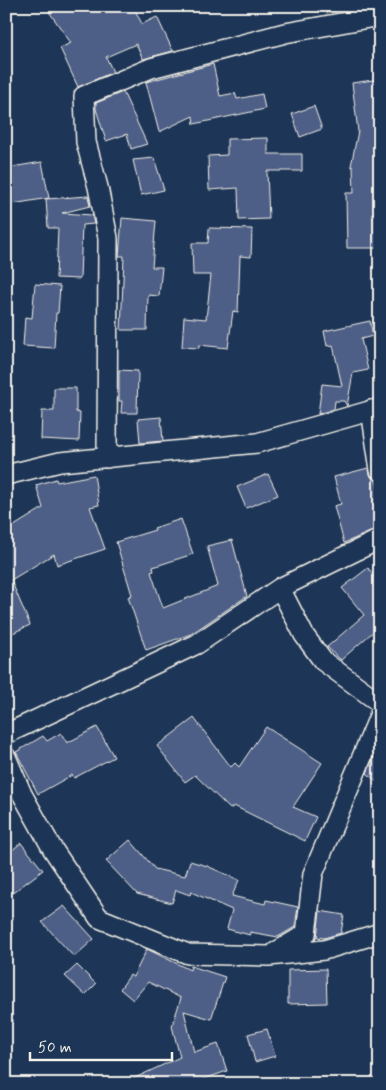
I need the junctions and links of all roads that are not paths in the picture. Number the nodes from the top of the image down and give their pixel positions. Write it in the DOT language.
graph roads {
  1 [pos="380,16"];
  2 [pos="376,409"];
  3 [pos="107,458"];
  4 [pos="380,470"];
  5 [pos="6,475"];
  6 [pos="380,539"];
  7 [pos="280,588"];
  8 [pos="380,702"];
  9 [pos="380,714"];
  10 [pos="6,734"];
  11 [pos="6,757"];
  12 [pos="380,933"];
  13 [pos="269,956"];
  1 -- 3 [label="street"];
  2 -- 3 [label="street"];
  2 -- 4 [label="street"];
  3 -- 5 [label="street"];
  6 -- 7 [label="street"];
  7 -- 8 [label="street"];
  7 -- 10 [label="street"];
  9 -- 13 [label="street"];
  11 -- 13 [label="street"];
  12 -- 13 [label="street"];
}
